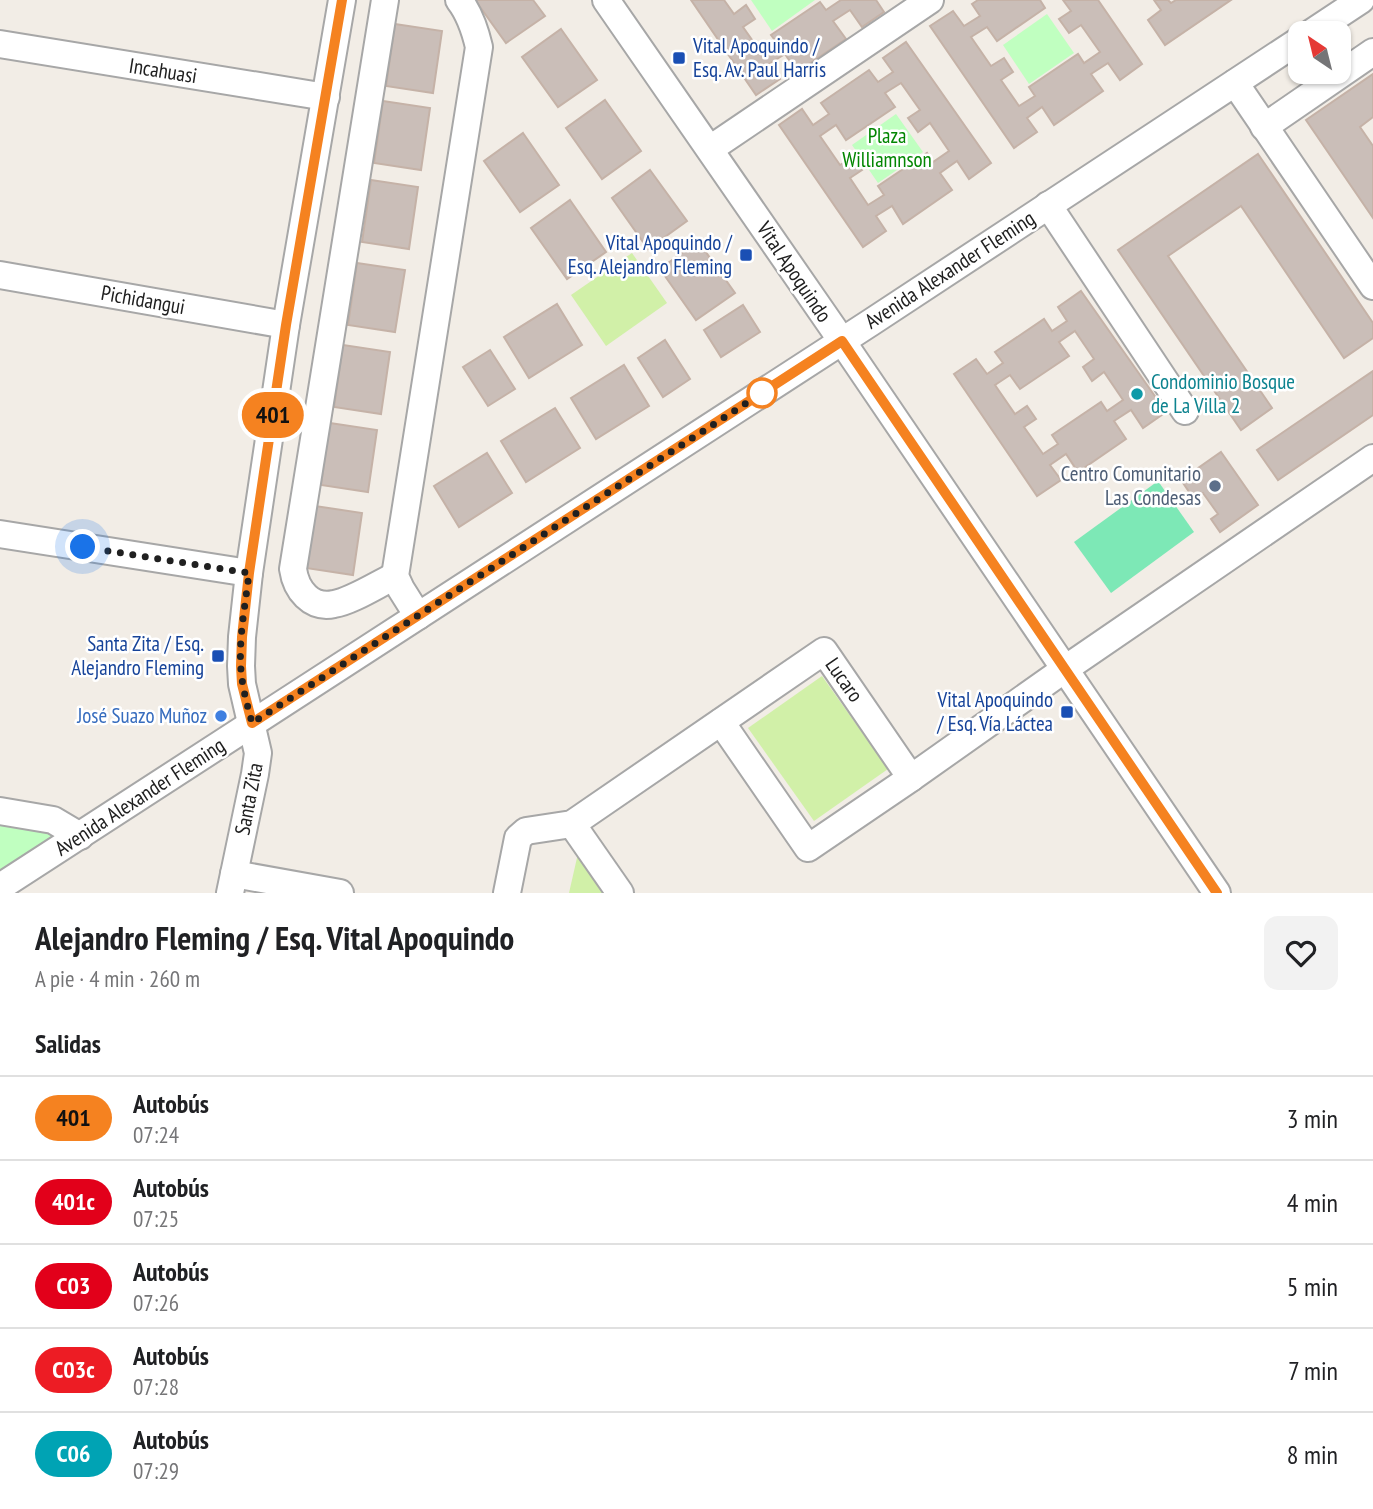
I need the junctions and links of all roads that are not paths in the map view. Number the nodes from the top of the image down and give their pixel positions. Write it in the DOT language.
graph roads {
  1 [pos="342,0"];
  2 [pos="385,0"];
  3 [pos="459,0"];
  4 [pos="606,0"];
  5 [pos="930,0"];
  6 [pos="1361,0"];
  7 [pos="1329,21"];
  8 [pos="0,44"];
  9 [pos="1288,48"];
  10 [pos="1373,52"];
  11 [pos="1235,83"];
  12 [pos="326,97"];
  13 [pos="1264,127"];
  14 [pos="710,149"];
  15 [pos="1048,205"];
  16 [pos="0,275"];
  17 [pos="1373,286"];
  18 [pos="286,325"];
  19 [pos="842,341"];
  20 [pos="1185,411"];
  21 [pos="1373,458"];
  22 [pos="0,534"];
  23 [pos="249,573"];
  24 [pos="395,576"];
  25 [pos="418,616"];
  26 [pos="1065,670"];
  27 [pos="721,722"];
  28 [pos="252,723"];
  29 [pos="911,778"];
  30 [pos="0,811"];
  31 [pos="572,824"];
  32 [pos="80,836"];
  33 [pos="232,884"];
  34 [pos="0,887"];
  35 [pos="340,893"];
  36 [pos="507,893"];
  37 [pos="620,893"];
  38 [pos="1217,893"];
  1 -- 12 [label="street, Santa Zita"];
  2 -- 24 [label="street"];
  3 -- 24 [label="street"];
  4 -- 14 [label="street, Vital Apoquindo"];
  5 -- 14 [label="street"];
  6 -- 7 [label="street"];
  8 -- 12 [label="street, Incahuasi"];
  9 -- 11 [label="street, Avenida Alexander Fleming"];
  10 -- 13 [label="street"];
  11 -- 13 [label="street"];
  11 -- 15 [label="street, Avenida Alexander Fleming"];
  12 -- 18 [label="street, Santa Zita"];
  13 -- 17 [label="street"];
  14 -- 19 [label="street, Vital Apoquindo"];
  15 -- 19 [label="street, Avenida Alexander Fleming"];
  15 -- 20 [label="street"];
  16 -- 18 [label="street, Pichidangui"];
  18 -- 23 [label="street, Santa Zita"];
  19 -- 25 [label="street, Avenida Alexander Fleming"];
  19 -- 26 [label="street, Vital Apoquindo"];
  21 -- 26 [label="street"];
  22 -- 23 [label="street"];
  23 -- 28 [label="street, Santa Zita"];
  24 -- 25 [label="street"];
  25 -- 28 [label="street, Avenida Alexander Fleming"];
  26 -- 29 [label="street"];
  26 -- 38 [label="street, Vital Apoquindo"];
  27 -- 29 [label="street"];
  27 -- 29 [label="street, Lucaro"];
  27 -- 31 [label="street, Lucaro"];
  28 -- 32 [label="street, Avenida Alexander Fleming"];
  28 -- 33 [label="street, Santa Zita"];
  30 -- 32 [label="street"];
  31 -- 36 [label="street"];
  31 -- 37 [label="street"];
  32 -- 34 [label="street, Avenida Alexander Fleming"];
  33 -- 35 [label="street"];
}
